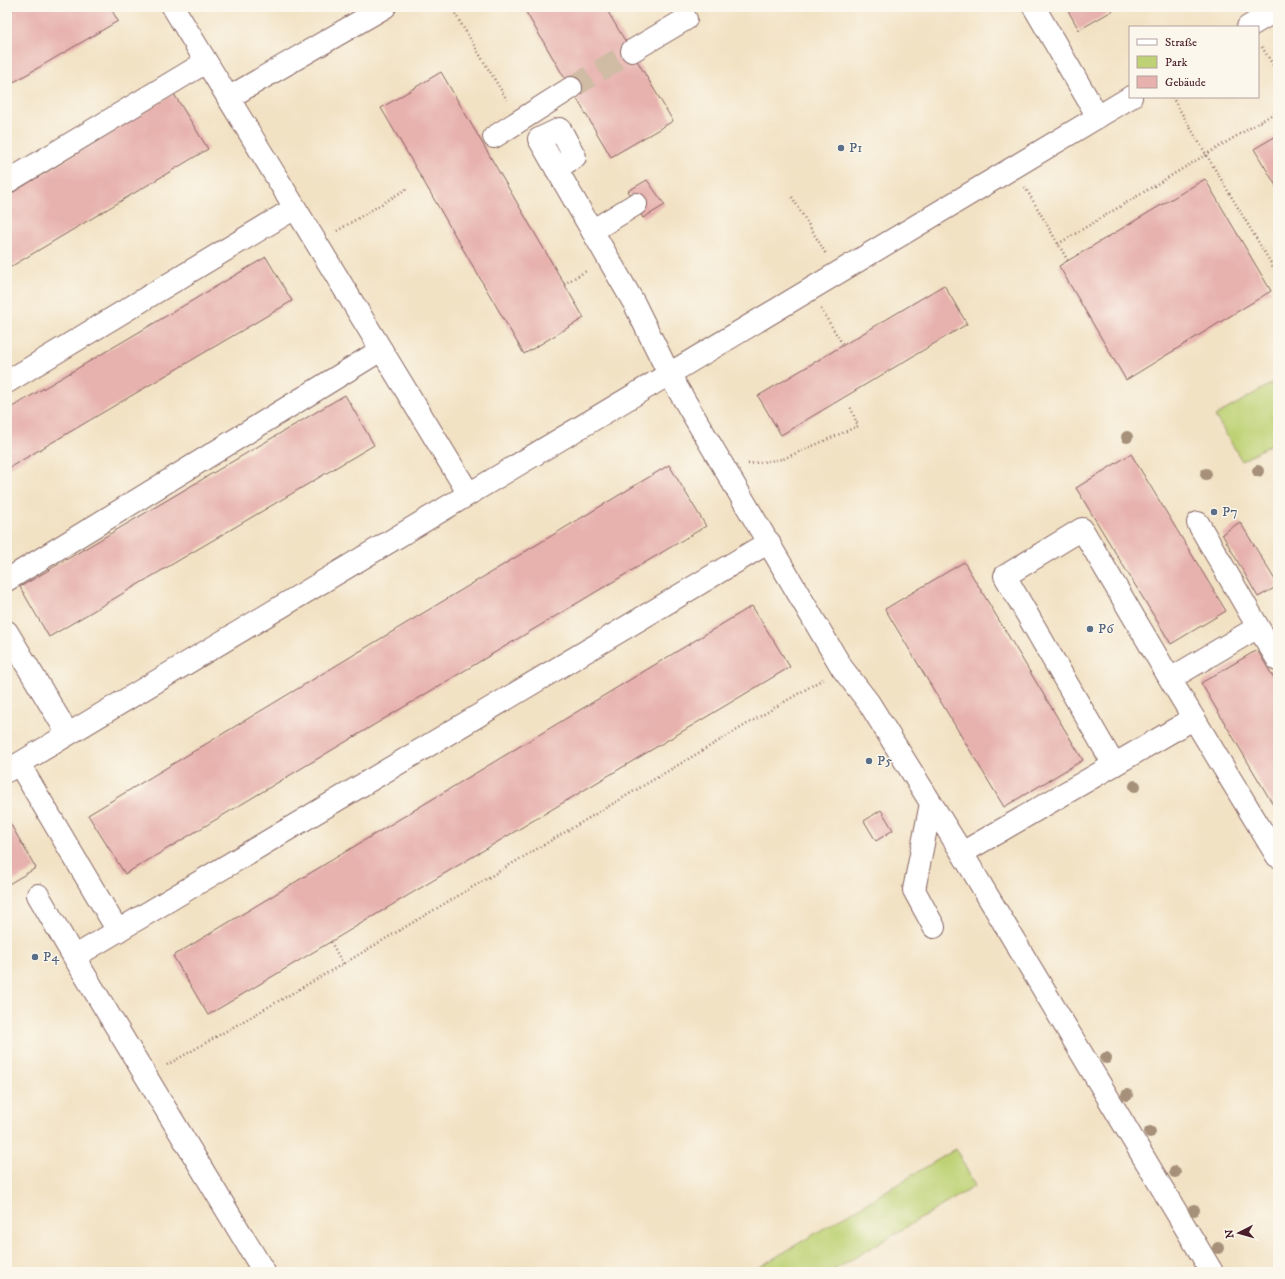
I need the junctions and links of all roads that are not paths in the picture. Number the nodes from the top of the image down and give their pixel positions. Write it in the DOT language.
graph roads {
  1 [pos="173,7"];
  2 [pos="385,7"];
  3 [pos="1034,7"];
  4 [pos="1278,9"];
  5 [pos="686,19"];
  6 [pos="1250,26"];
  7 [pos="632,51"];
  8 [pos="206,62"];
  9 [pos="571,88"];
  10 [pos="228,98"];
  11 [pos="1129,98"];
  12 [pos="1098,117"];
  13 [pos="494,137"];
  14 [pos="556,169"];
  15 [pos="7,182"];
  16 [pos="636,204"];
  17 [pos="295,208"];
  18 [pos="592,231"];
  19 [pos="381,350"];
  20 [pos="669,374"];
  21 [pos="7,382"];
  22 [pos="468,494"];
  23 [pos="1198,523"];
  24 [pos="768,542"];
  25 [pos="7,580"];
  26 [pos="1258,627"];
  27 [pos="7,632"];
  28 [pos="1278,660"];
  29 [pos="1170,679"];
  30 [pos="1193,719"];
  31 [pos="68,734"];
  32 [pos="1114,765"];
  33 [pos="13,768"];
  34 [pos="931,803"];
  35 [pos="962,853"];
  36 [pos="1278,855"];
  37 [pos="38,895"];
  38 [pos="934,927"];
  39 [pos="118,931"];
  40 [pos="74,957"];
  41 [pos="264,1272"];
  42 [pos="1212,1272"];
  1 -- 8 [label="lane"];
  2 -- 10 [label="lane"];
  3 -- 12 [label="lane"];
  4 -- 6 [label="lane"];
  5 -- 7 [label="lane"];
  8 -- 10 [label="lane"];
  8 -- 15 [label="lane"];
  9 -- 13 [label="lane"];
  10 -- 17 [label="lane"];
  11 -- 12 [label="lane"];
  12 -- 20 [label="lane"];
  14 -- 18 [label="lane"];
  16 -- 18 [label="lane"];
  17 -- 19 [label="lane"];
  17 -- 21 [label="lane"];
  18 -- 20 [label="lane"];
  19 -- 22 [label="lane"];
  19 -- 25 [label="lane"];
  20 -- 22 [label="lane"];
  20 -- 24 [label="lane"];
  22 -- 31 [label="lane"];
  23 -- 26 [label="lane"];
  24 -- 34 [label="lane"];
  24 -- 39 [label="lane"];
  26 -- 28 [label="lane"];
  26 -- 29 [label="lane"];
  27 -- 31 [label="lane"];
  29 -- 30 [label="lane"];
  29 -- 32 [label="lane"];
  30 -- 32 [label="lane"];
  30 -- 36 [label="lane"];
  31 -- 33 [label="lane"];
  32 -- 35 [label="lane"];
  33 -- 39 [label="lane"];
  34 -- 35 [label="lane"];
  34 -- 38 [label="lane"];
  35 -- 42 [label="lane"];
  37 -- 40 [label="lane"];
  39 -- 40 [label="lane"];
  40 -- 41 [label="lane"];
}
